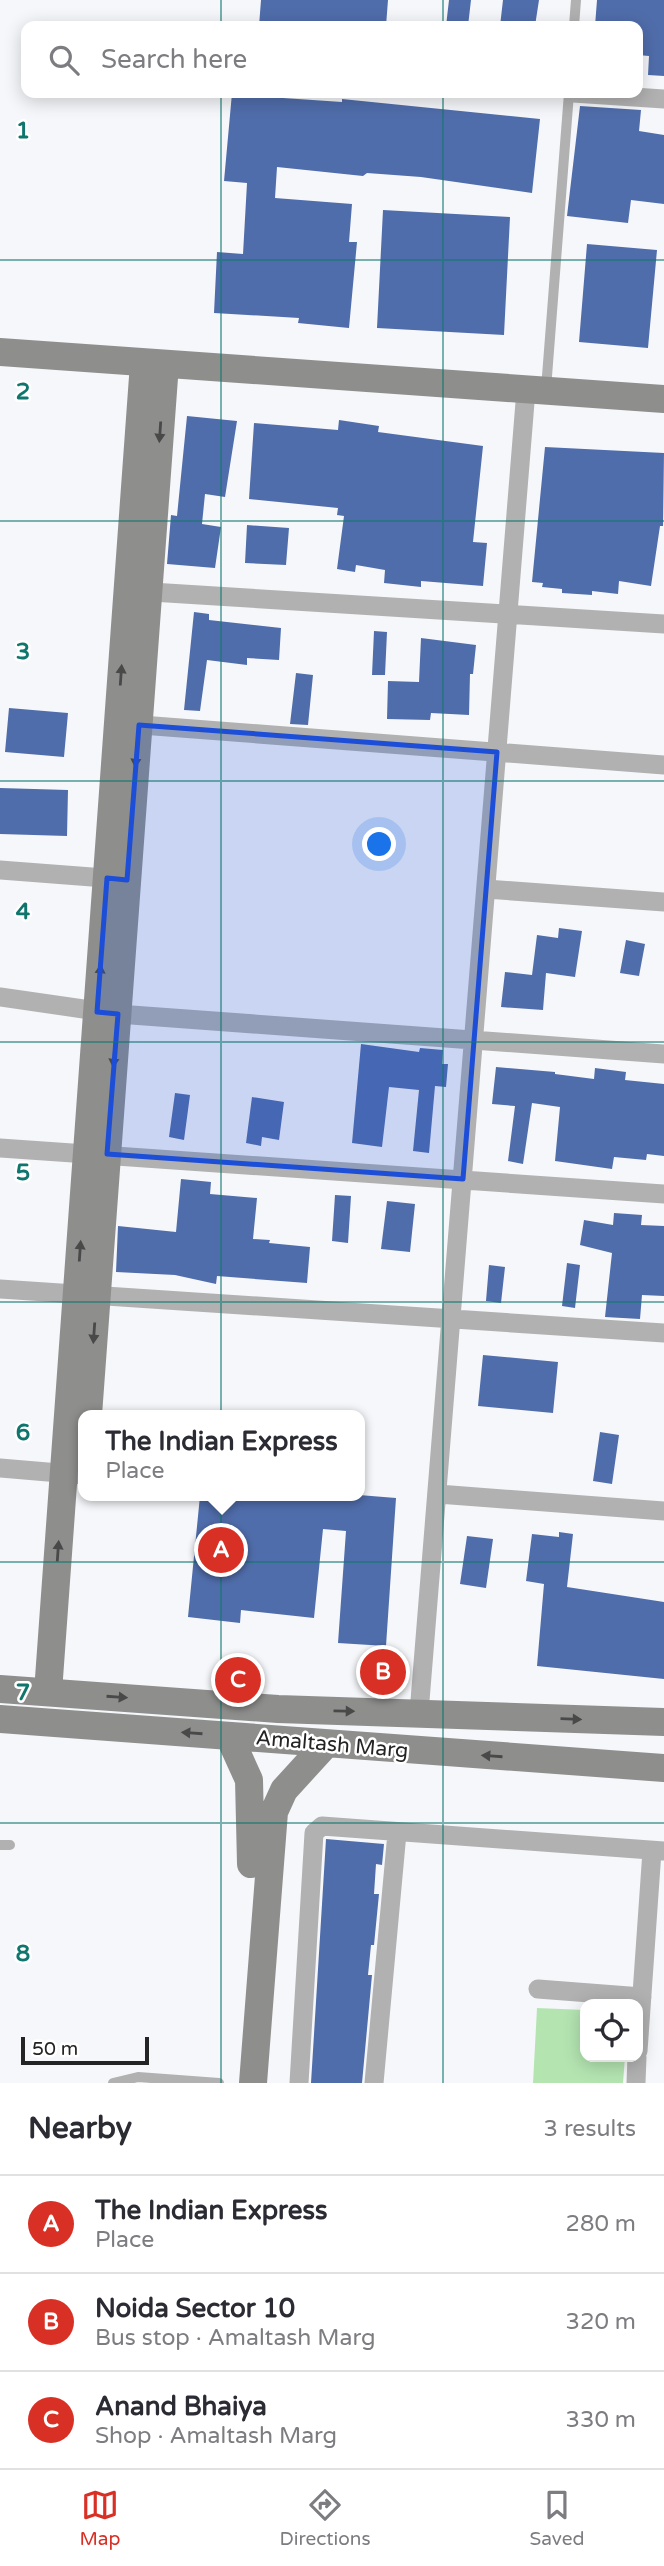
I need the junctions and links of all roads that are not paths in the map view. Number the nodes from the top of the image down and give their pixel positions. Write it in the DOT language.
graph roads {
  1 [pos="576,0"];
  2 [pos="574,21"];
  3 [pos="570,98"];
  4 [pos="643,98"];
  5 [pos="664,99"];
  6 [pos="0,352"];
  7 [pos="155,363"];
  8 [pos="536,390"];
  9 [pos="664,399"];
  10 [pos="138,591"];
  11 [pos="508,614"];
  12 [pos="664,624"];
  13 [pos="128,724"];
  14 [pos="497,752"];
  15 [pos="664,765"];
  16 [pos="0,870"];
  17 [pos="117,879"];
  18 [pos="486,889"];
  19 [pos="664,902"];
  20 [pos="0,997"];
  21 [pos="107,1013"];
  22 [pos="474,1040"];
  23 [pos="664,1054"];
  24 [pos="0,1148"];
  25 [pos="97,1154"];
  26 [pos="463,1179"];
  27 [pos="664,1194"];
  28 [pos="0,1289"];
  29 [pos="87,1295"];
  30 [pos="452,1319"];
  31 [pos="664,1333"];
  32 [pos="81,1410"];
  33 [pos="88,1410"];
  34 [pos="78,1460"];
  35 [pos="0,1468"];
  36 [pos="77,1478"];
  37 [pos="438,1494"];
  38 [pos="664,1511"];
  39 [pos="0,1689"];
  40 [pos="58,1693"];
  41 [pos="419,1713"];
  42 [pos="0,1719"];
  43 [pos="664,1723"];
  44 [pos="229,1736"];
  45 [pos="326,1744"];
  46 [pos="660,1773"];
  47 [pos="251,1790"];
  48 [pos="280,1795"];
  49 [pos="397,1833"];
  50 [pos="658,1851"];
  51 [pos="253,1955"];
  52 [pos="537,1989"];
  53 [pos="642,1997"];
  54 [pos="637,2062"];
  55 [pos="113,2083"];
  56 [pos="219,2083"];
  57 [pos="238,2083"];
  58 [pos="253,2083"];
  59 [pos="299,2083"];
  60 [pos="374,2083"];
  61 [pos="636,2083"];
  1 -- 2 [label="lane"];
  3 -- 8 [label="lane"];
  4 -- 5 [label="street"];
  6 -- 7 [label="street"];
  7 -- 8 [label="street"];
  7 -- 10 [label="street"];
  8 -- 9 [label="street"];
  8 -- 11 [label="street"];
  10 -- 11 [label="street"];
  10 -- 13 [label="street"];
  11 -- 12 [label="street"];
  11 -- 14 [label="street"];
  13 -- 14 [label="street"];
  13 -- 17 [label="street"];
  14 -- 15 [label="street"];
  14 -- 18 [label="street"];
  16 -- 17 [label="street"];
  17 -- 21 [label="street"];
  18 -- 19 [label="street"];
  18 -- 22 [label="street"];
  20 -- 21 [label="street"];
  21 -- 22 [label="street"];
  21 -- 25 [label="street"];
  22 -- 23 [label="street"];
  22 -- 26 [label="street"];
  24 -- 25 [label="street"];
  25 -- 26 [label="street"];
  25 -- 29 [label="street"];
  26 -- 27 [label="street"];
  26 -- 30 [label="street"];
  28 -- 29 [label="street"];
  29 -- 30 [label="street"];
  29 -- 32 [label="street"];
  29 -- 33 [label="street, one-way"];
  30 -- 31 [label="street"];
  30 -- 37 [label="street"];
  34 -- 36 [label="street"];
  35 -- 36 [label="street"];
  36 -- 40 [label="street"];
  37 -- 38 [label="street"];
  37 -- 41 [label="street"];
  39 -- 40 [label="street, Amaltash Marg"];
  40 -- 41 [label="street, Amaltash Marg, one-way"];
  41 -- 43 [label="street, Amaltash Marg, one-way"];
  44 -- 42 [label="street, Amaltash Marg, one-way"];
  44 -- 45 [label="street, Amaltash Marg"];
  44 -- 47 [label="street"];
  46 -- 45 [label="street, Amaltash Marg, one-way"];
  45 -- 48 [label="street"];
  47 -- 48 [label="street"];
  47 -- 51 [label="street"];
  48 -- 51 [label="street"];
  49 -- 50 [label="street"];
  49 -- 59 [label="street"];
  49 -- 60 [label="street"];
  50 -- 53 [label="street"];
  51 -- 57 [label="street"];
  51 -- 58 [label="street"];
  52 -- 53 [label="street"];
  54 -- 61 [label="street"];
  55 -- 56 [label="lane"];
}
